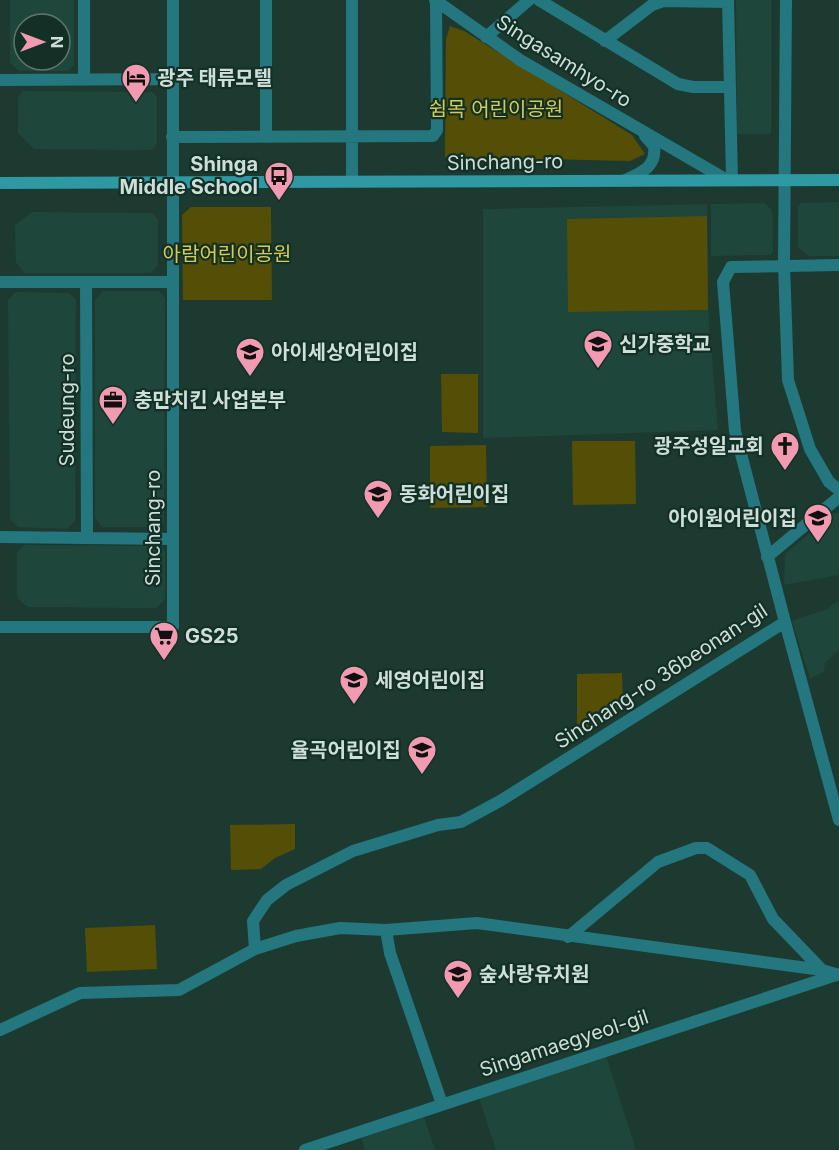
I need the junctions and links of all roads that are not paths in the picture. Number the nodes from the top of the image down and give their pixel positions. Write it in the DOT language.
graph roads {
  1 [pos="84,0"];
  2 [pos="173,0"];
  3 [pos="266,0"];
  4 [pos="352,0"];
  5 [pos="529,0"];
  6 [pos="539,0"];
  7 [pos="786,0"];
  8 [pos="436,1"];
  9 [pos="728,1"];
  10 [pos="486,37"];
  11 [pos="605,41"];
  12 [pos="173,79"];
  13 [pos="0,80"];
  14 [pos="84,80"];
  15 [pos="729,87"];
  16 [pos="642,132"];
  17 [pos="172,136"];
  18 [pos="266,136"];
  19 [pos="351,138"];
  20 [pos="625,180"];
  21 [pos="729,180"];
  22 [pos="786,180"];
  23 [pos="839,180"];
  24 [pos="352,181"];
  25 [pos="0,183"];
  26 [pos="172,183"];
  27 [pos="784,265"];
  28 [pos="839,265"];
  29 [pos="0,282"];
  30 [pos="172,282"];
  31 [pos="86,284"];
  32 [pos="839,490"];
  33 [pos="839,497"];
  34 [pos="87,536"];
  35 [pos="0,537"];
  36 [pos="171,539"];
  37 [pos="767,557"];
  38 [pos="785,622"];
  39 [pos="0,627"];
  40 [pos="839,820"];
  41 [pos="386,930"];
  42 [pos="568,937"];
  43 [pos="255,949"];
  44 [pos="822,970"];
  45 [pos="838,975"];
  46 [pos="0,1030"];
  47 [pos="442,1104"];
  48 [pos="305,1150"];
  1 -- 14 [label="street"];
  2 -- 12 [label="street"];
  3 -- 18 [label="street"];
  4 -- 19 [label="street"];
  5 -- 10 [label="street"];
  6 -- 11 [label="street"];
  7 -- 22 [label="street"];
  8 -- 10 [label="street, Singasamhyo-ro"];
  8 -- 19 [label="street, Singasamhyo-ro"];
  9 -- 11 [label="street"];
  9 -- 15 [label="street"];
  10 -- 16 [label="street, Singasamhyo-ro"];
  11 -- 15 [label="street"];
  12 -- 14 [label="street"];
  12 -- 17 [label="street"];
  13 -- 14 [label="street"];
  15 -- 21 [label="street"];
  16 -- 20 [label="street, Singasamhyo-ro"];
  16 -- 21 [label="street, Singasamhyo-ro"];
  17 -- 18 [label="street"];
  17 -- 26 [label="street"];
  18 -- 19 [label="street"];
  19 -- 24 [label="street"];
  20 -- 21 [label="main road, Sinchang-ro"];
  20 -- 24 [label="main road, Sinchang-ro"];
  21 -- 22 [label="main road, Sinchang-ro"];
  22 -- 23 [label="main road, Sinchang-ro"];
  22 -- 27 [label="street"];
  24 -- 26 [label="main road, Sinchang-ro"];
  25 -- 26 [label="main road, Sinchang-ro"];
  26 -- 30 [label="street, Sinchang-ro"];
  27 -- 28 [label="street"];
  27 -- 32 [label="street"];
  27 -- 37 [label="street, Sinchang-ro 36beonan-gil"];
  29 -- 31 [label="street"];
  30 -- 31 [label="street"];
  30 -- 36 [label="street, Sinchang-ro"];
  31 -- 34 [label="street, Sudeung-ro"];
  33 -- 37 [label="street"];
  34 -- 35 [label="street"];
  34 -- 36 [label="street"];
  36 -- 39 [label="street, Sinchang-ro"];
  37 -- 38 [label="street, Sinchang-ro 36beonan-gil"];
  38 -- 40 [label="street"];
  38 -- 43 [label="street, Sinchang-ro 36beonan-gil"];
  41 -- 42 [label="street, Singamaegyeol-gil"];
  41 -- 43 [label="street, Singamaegyeol-gil"];
  41 -- 47 [label="street"];
  42 -- 44 [label="street, Singamaegyeol-gil"];
  42 -- 44 [label="street, Singamaegyeol-gil"];
  43 -- 46 [label="street, Singamaegyeol-gil"];
  44 -- 45 [label="street, Singamaegyeol-gil"];
  45 -- 47 [label="street, Singamaegyeol-gil"];
  47 -- 48 [label="street, Singamaegyeol-gil"];
}
